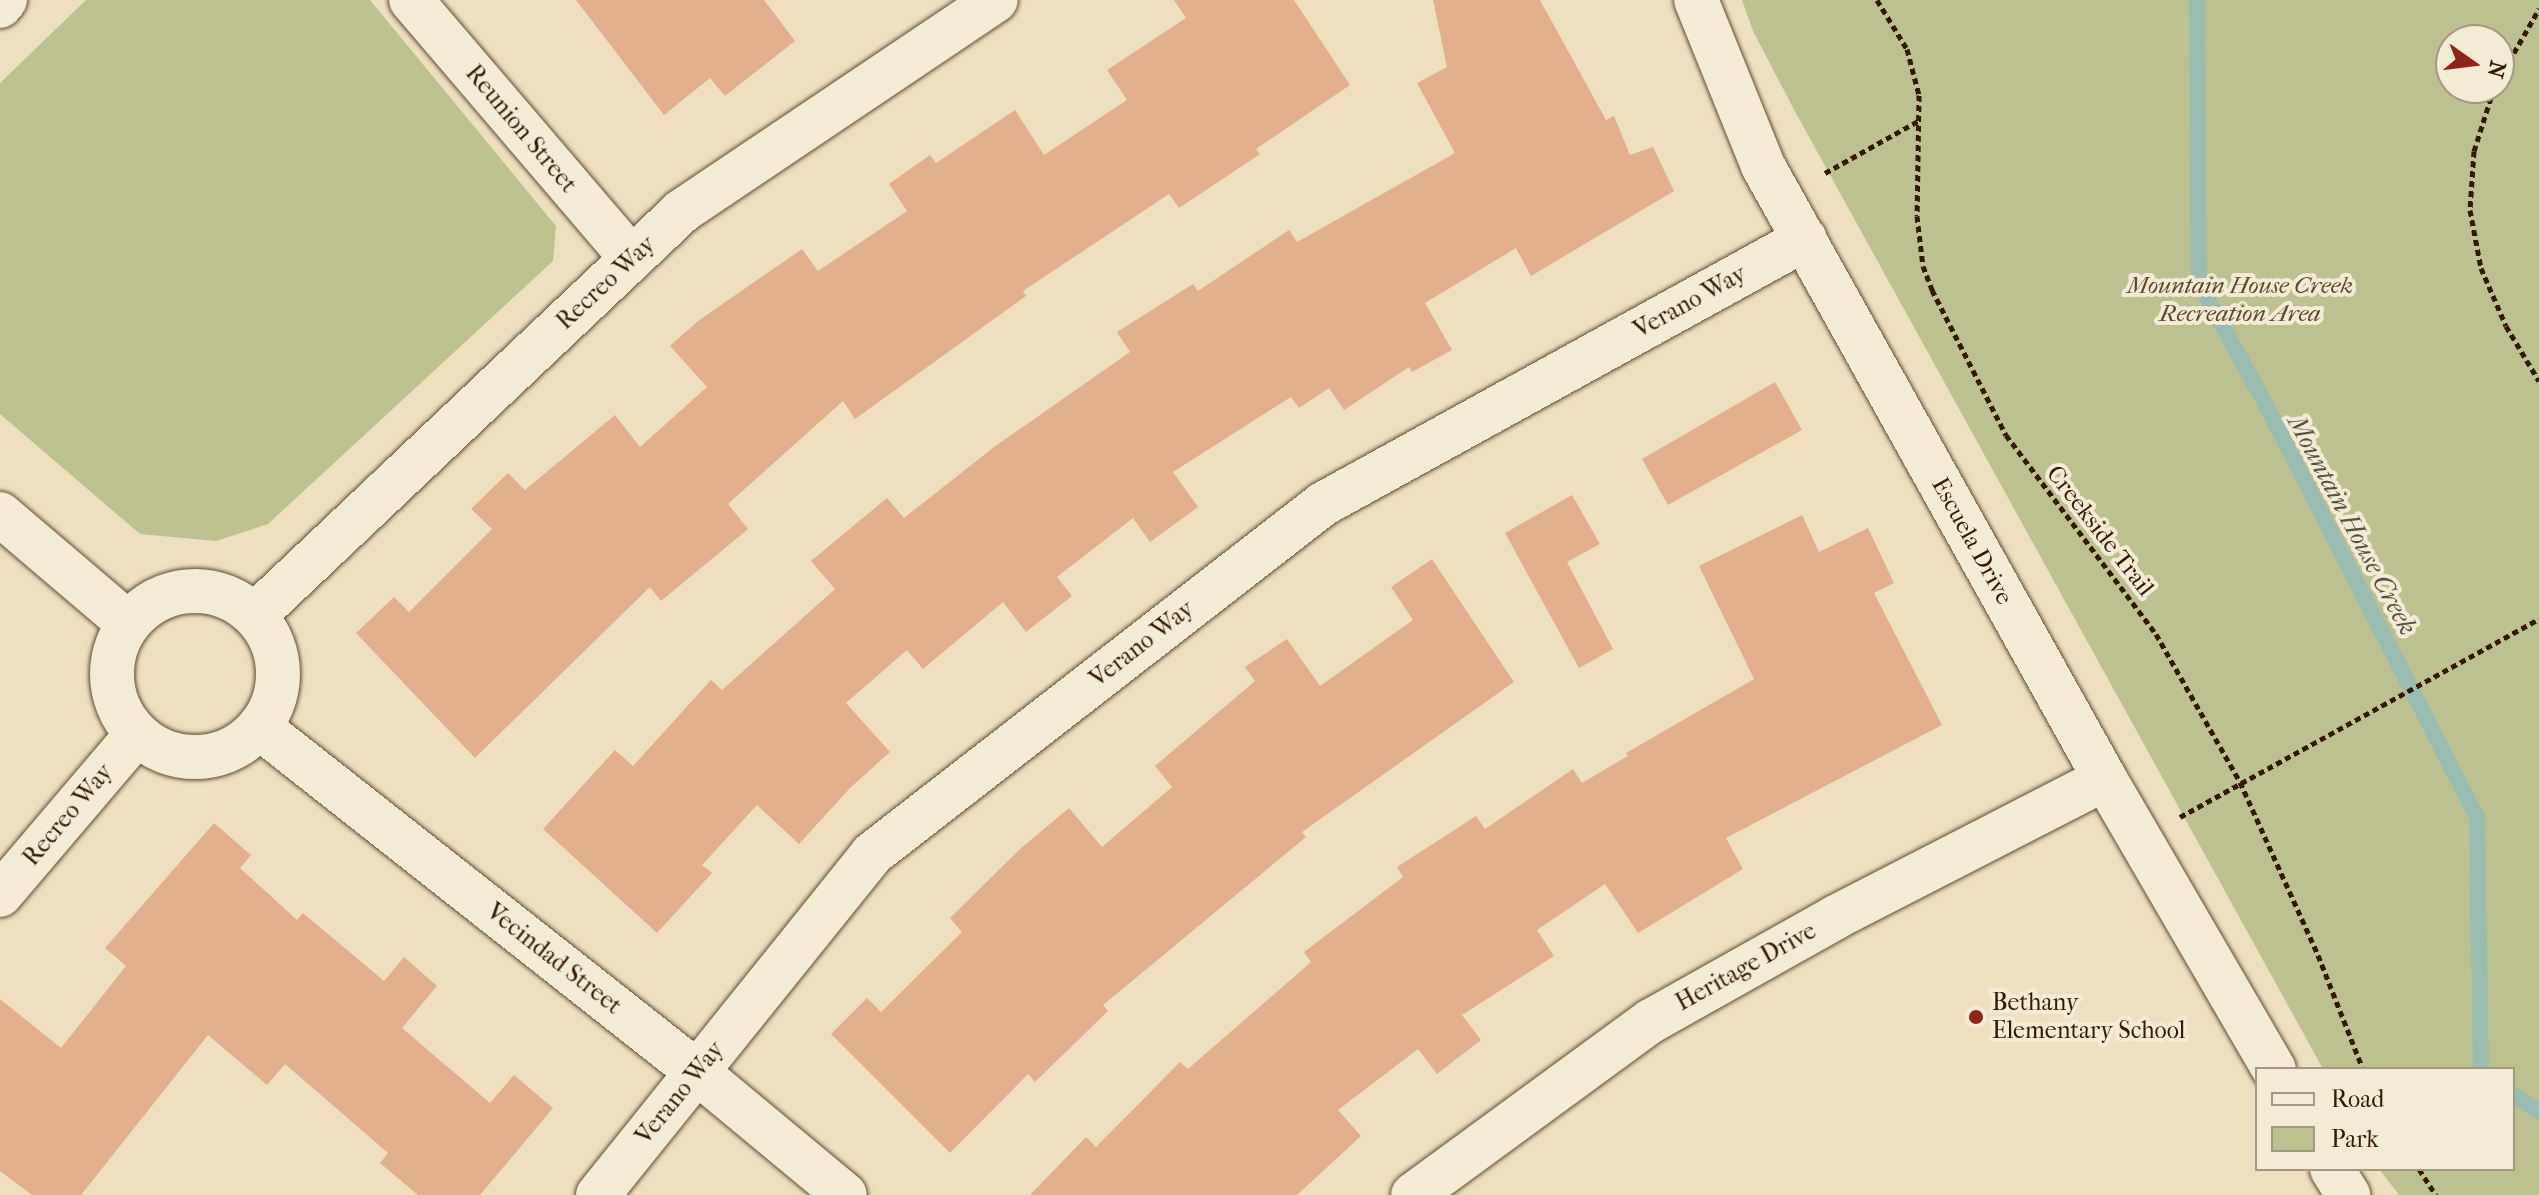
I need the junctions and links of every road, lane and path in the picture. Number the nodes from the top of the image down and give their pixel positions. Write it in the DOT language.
graph roads {
  1 [pos="5,0"];
  2 [pos="411,0"];
  3 [pos="996,0"];
  4 [pos="1696,0"];
  5 [pos="1877,0"];
  6 [pos="0,6"];
  7 [pos="2539,9"];
  8 [pos="2515,51"];
  9 [pos="2489,104"];
  10 [pos="1920,120"];
  11 [pos="1825,173"];
  12 [pos="1805,239"];
  13 [pos="631,258"];
  14 [pos="2539,381"];
  15 [pos="0,514"];
  16 [pos="255,615"];
  17 [pos="2539,619"];
  18 [pos="128,623"];
  19 [pos="259,727"];
  20 [pos="137,734"];
  21 [pos="2105,779"];
  22 [pos="2240,782"];
  23 [pos="2179,817"];
  24 [pos="0,895"];
  25 [pos="2273,1067"];
  26 [pos="2362,1067"];
  27 [pos="697,1072"];
  28 [pos="2333,1171"];
  29 [pos="2420,1171"];
  30 [pos="598,1195"];
  31 [pos="845,1195"];
  32 [pos="1413,1195"];
  33 [pos="2348,1195"];
  34 [pos="2436,1195"];
  1 -- 6 [label="street"];
  2 -- 13 [label="street, Reunion Street"];
  3 -- 13 [label="street, Recreo Way"];
  4 -- 12 [label="street, Escuela Drive"];
  5 -- 10 [label="path, Creekside Trail"];
  7 -- 8 [label="path"];
  9 -- 14 [label="path"];
  10 -- 11 [label="path"];
  10 -- 22 [label="path, Creekside Trail"];
  12 -- 21 [label="street, Escuela Drive"];
  12 -- 27 [label="street, Verano Way"];
  13 -- 16 [label="street, Recreo Way"];
  15 -- 18 [label="street"];
  16 -- 18 [label="street"];
  16 -- 19 [label="street"];
  17 -- 22 [label="path"];
  18 -- 20 [label="street"];
  19 -- 20 [label="street"];
  19 -- 27 [label="street, Vecindad Street"];
  20 -- 24 [label="street, Recreo Way"];
  21 -- 25 [label="street, Escuela Drive"];
  21 -- 32 [label="street, Heritage Drive"];
  22 -- 23 [label="path"];
  22 -- 26 [label="path, Creekside Trail"];
  27 -- 30 [label="street, Verano Way"];
  27 -- 31 [label="street, Vecindad Street"];
  28 -- 33 [label="street"];
  29 -- 34 [label="path"];
}
